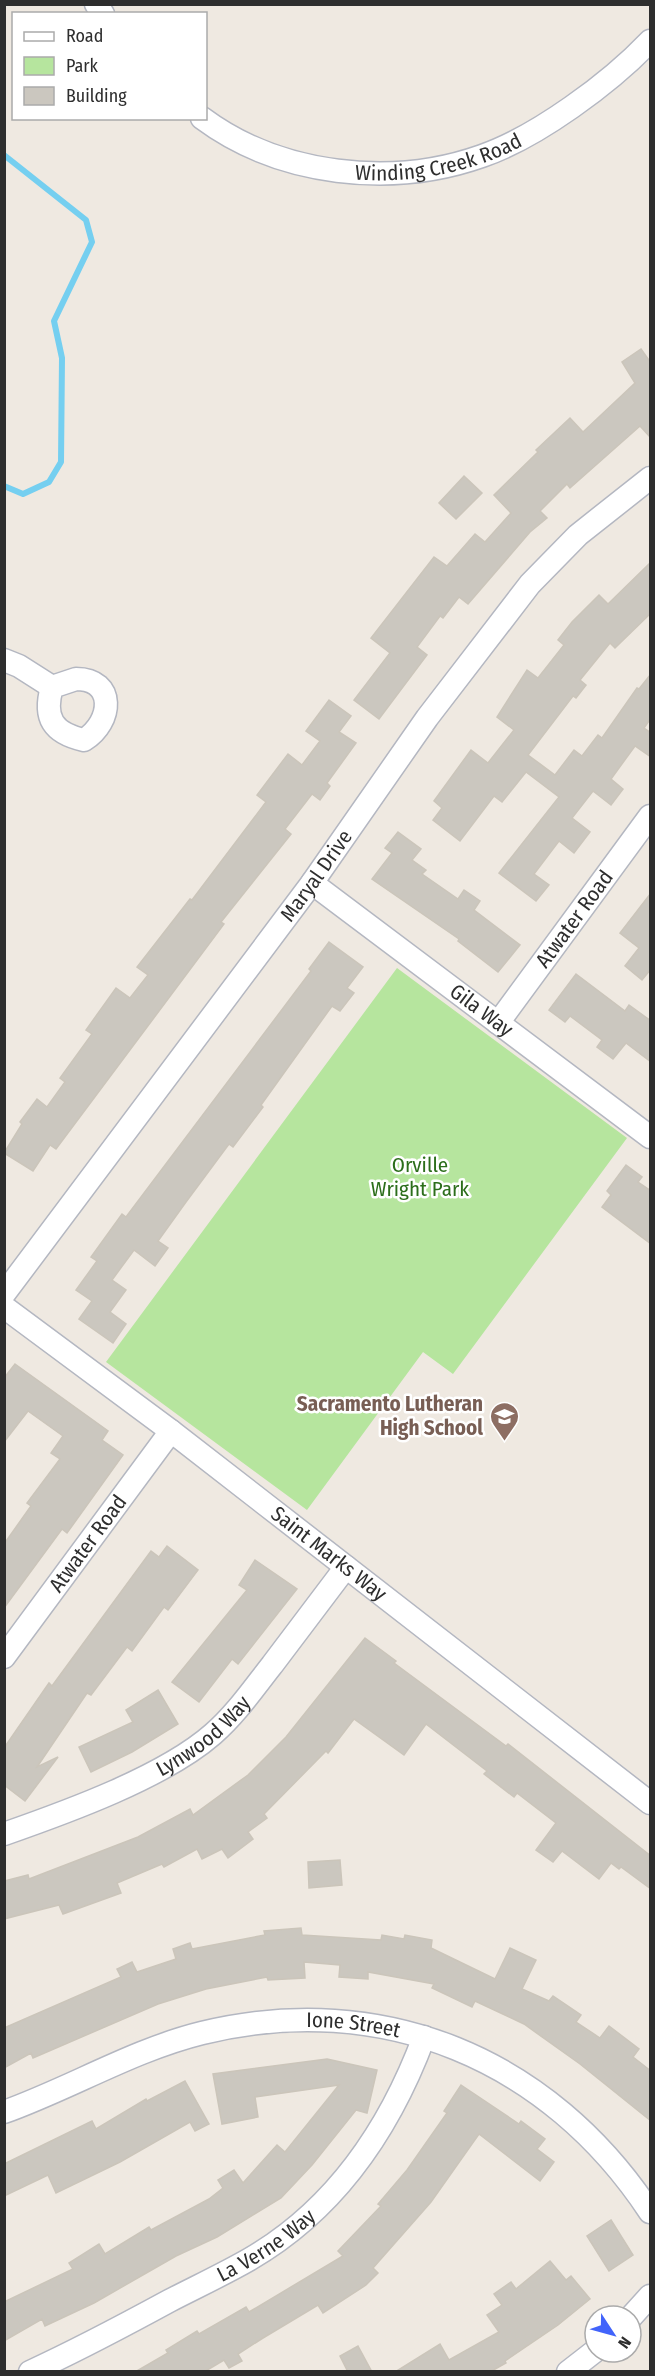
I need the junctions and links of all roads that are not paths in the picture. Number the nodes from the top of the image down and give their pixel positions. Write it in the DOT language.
graph roads {
  1 [pos="651,41"];
  2 [pos="205,120"];
  3 [pos="651,478"];
  4 [pos="4,660"];
  5 [pos="52,687"];
  6 [pos="651,816"];
  7 [pos="312,883"];
  8 [pos="498,1023"];
  9 [pos="651,1137"];
  10 [pos="4,1294"];
  11 [pos="4,1307"];
  12 [pos="171,1431"];
  13 [pos="346,1567"];
  14 [pos="4,1657"];
  15 [pos="651,1803"];
  16 [pos="4,1834"];
  17 [pos="424,2037"];
  18 [pos="4,2112"];
  19 [pos="651,2212"];
  20 [pos="583,2360"];
  21 [pos="30,2372"];
  22 [pos="568,2372"];
  1 -- 2 [label="street, Winding Creek Road"];
  3 -- 7 [label="street, Maryal Drive"];
  4 -- 5 [label="street"];
  6 -- 8 [label="street, Atwater Road"];
  7 -- 8 [label="street, Gila Way"];
  7 -- 10 [label="street, Maryal Drive"];
  8 -- 9 [label="street, Gila Way"];
  11 -- 12 [label="street, Saint Marks Way"];
  12 -- 13 [label="street, Saint Marks Way"];
  12 -- 14 [label="street, Atwater Road"];
  13 -- 15 [label="street, Saint Marks Way"];
  13 -- 16 [label="street, Lynwood Way"];
  17 -- 18 [label="street, Ione Street"];
  17 -- 19 [label="street, Ione Street"];
  17 -- 21 [label="street, La Verne Way"];
  20 -- 22 [label="street"];
}
